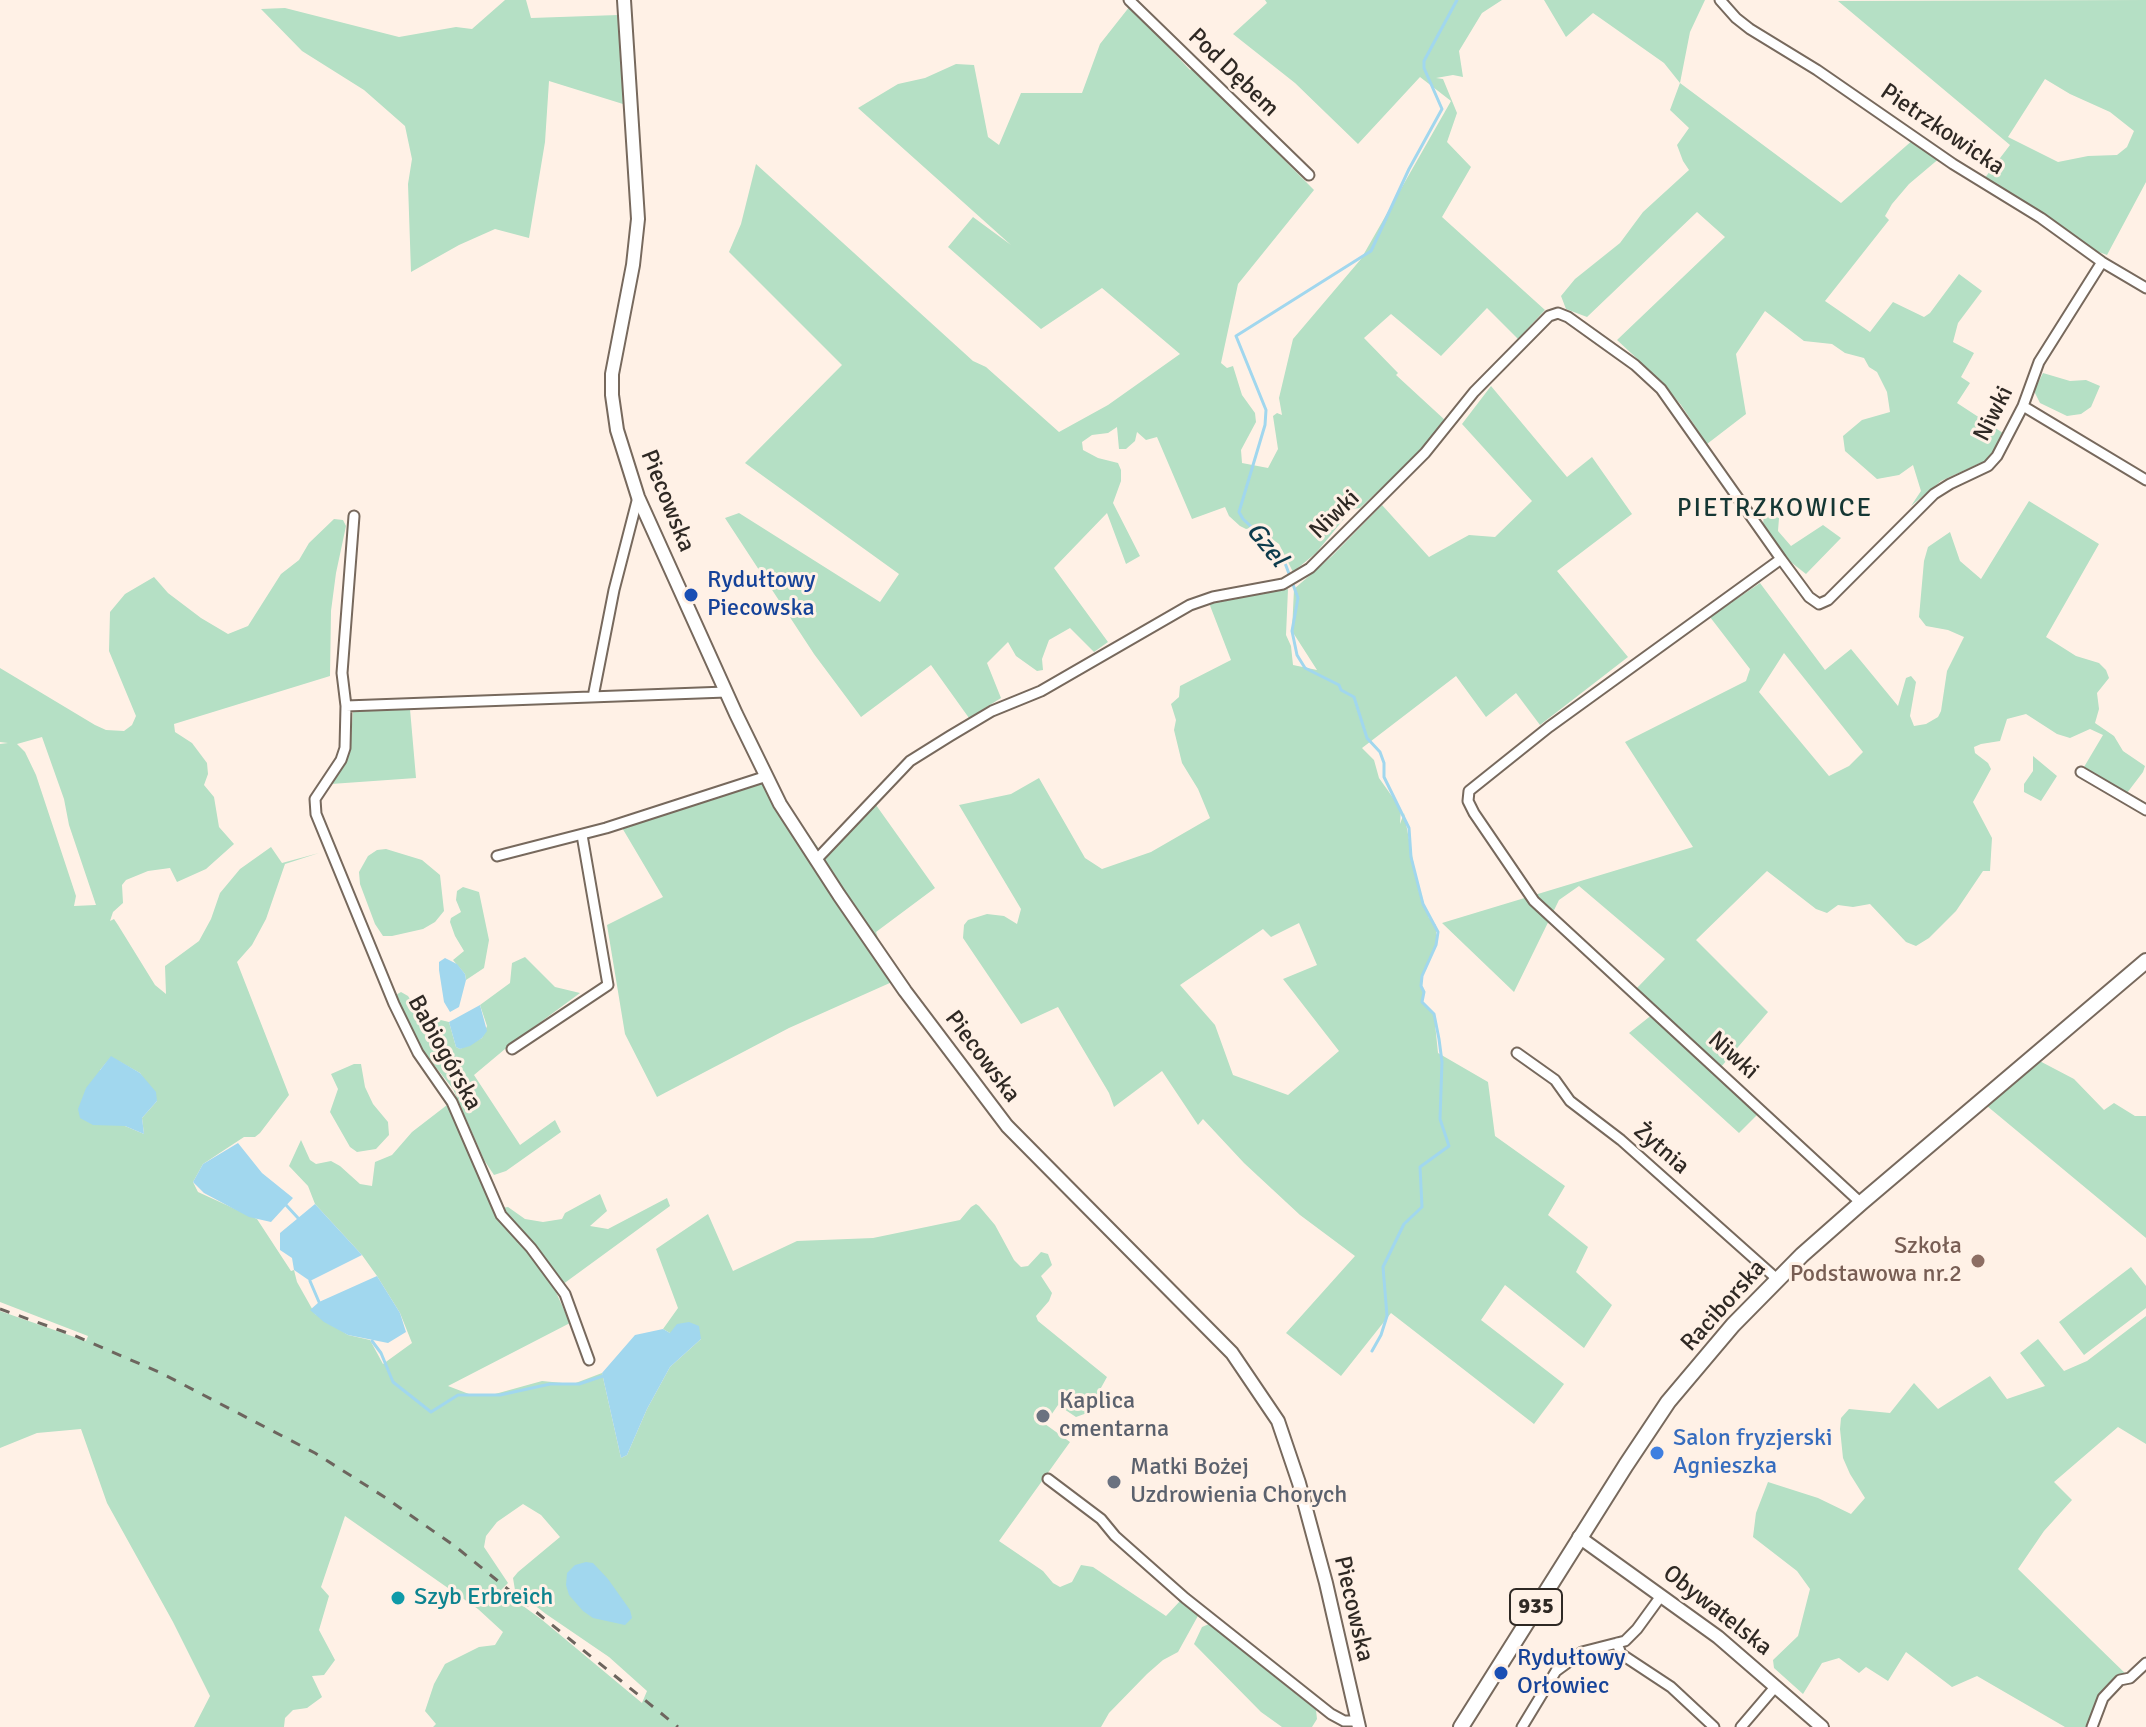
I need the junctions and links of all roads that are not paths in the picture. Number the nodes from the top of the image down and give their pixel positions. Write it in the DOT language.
graph roads {
  1 [pos="624,0"];
  2 [pos="1129,0"];
  3 [pos="1720,0"];
  4 [pos="1309,175"];
  5 [pos="2102,262"];
  6 [pos="2146,288"];
  7 [pos="2023,406"];
  8 [pos="2146,480"];
  9 [pos="638,497"];
  10 [pos="354,516"];
  11 [pos="1781,559"];
  12 [pos="726,692"];
  13 [pos="593,697"];
  14 [pos="346,706"];
  15 [pos="2081,772"];
  16 [pos="767,776"];
  17 [pos="2146,810"];
  18 [pos="582,835"];
  19 [pos="497,856"];
  20 [pos="816,860"];
  21 [pos="2146,961"];
  22 [pos="512,1049"];
  23 [pos="1517,1053"];
  24 [pos="1861,1203"];
  25 [pos="1777,1279"];
  26 [pos="589,1360"];
  27 [pos="1048,1479"];
  28 [pos="1579,1537"];
  29 [pos="1661,1596"];
  30 [pos="1617,1643"];
  31 [pos="2146,1663"];
  32 [pos="1776,1686"];
  33 [pos="1358,1724"];
  34 [pos="2098,1725"];
  35 [pos="1461,1727"];
  36 [pos="1522,1727"];
  37 [pos="1714,1727"];
  38 [pos="1741,1727"];
  39 [pos="1822,1727"];
  1 -- 9 [label="street, Piecowska"];
  2 -- 4 [label="street, Pod Dębem"];
  3 -- 5 [label="street, Pietrzkowicka"];
  5 -- 6 [label="street, Pietrzkowicka"];
  5 -- 7 [label="street, Niwki"];
  7 -- 8 [label="street"];
  7 -- 11 [label="street, Niwki"];
  9 -- 12 [label="street, Piecowska"];
  9 -- 13 [label="street"];
  10 -- 14 [label="street, Babiogórska"];
  11 -- 20 [label="street, Niwki"];
  11 -- 24 [label="street, Niwki"];
  12 -- 13 [label="street"];
  12 -- 16 [label="street, Piecowska"];
  13 -- 14 [label="street"];
  14 -- 26 [label="street, Babiogórska"];
  15 -- 17 [label="street"];
  16 -- 18 [label="street"];
  16 -- 20 [label="street, Piecowska"];
  18 -- 19 [label="street"];
  18 -- 22 [label="street"];
  20 -- 33 [label="street, Piecowska"];
  21 -- 24 [label="main road, Raciborska / 935"];
  23 -- 25 [label="street, Żytnia"];
  24 -- 25 [label="main road, Raciborska / 935"];
  25 -- 28 [label="main road, Raciborska / 935"];
  27 -- 33 [label="street"];
  28 -- 29 [label="street, Obywatelska"];
  28 -- 35 [label="main road, Raciborska / 935"];
  29 -- 30 [label="street"];
  29 -- 32 [label="street, Obywatelska"];
  30 -- 36 [label="street"];
  30 -- 37 [label="street"];
  31 -- 34 [label="street"];
  32 -- 38 [label="street"];
  32 -- 39 [label="street, Obywatelska"];
}
